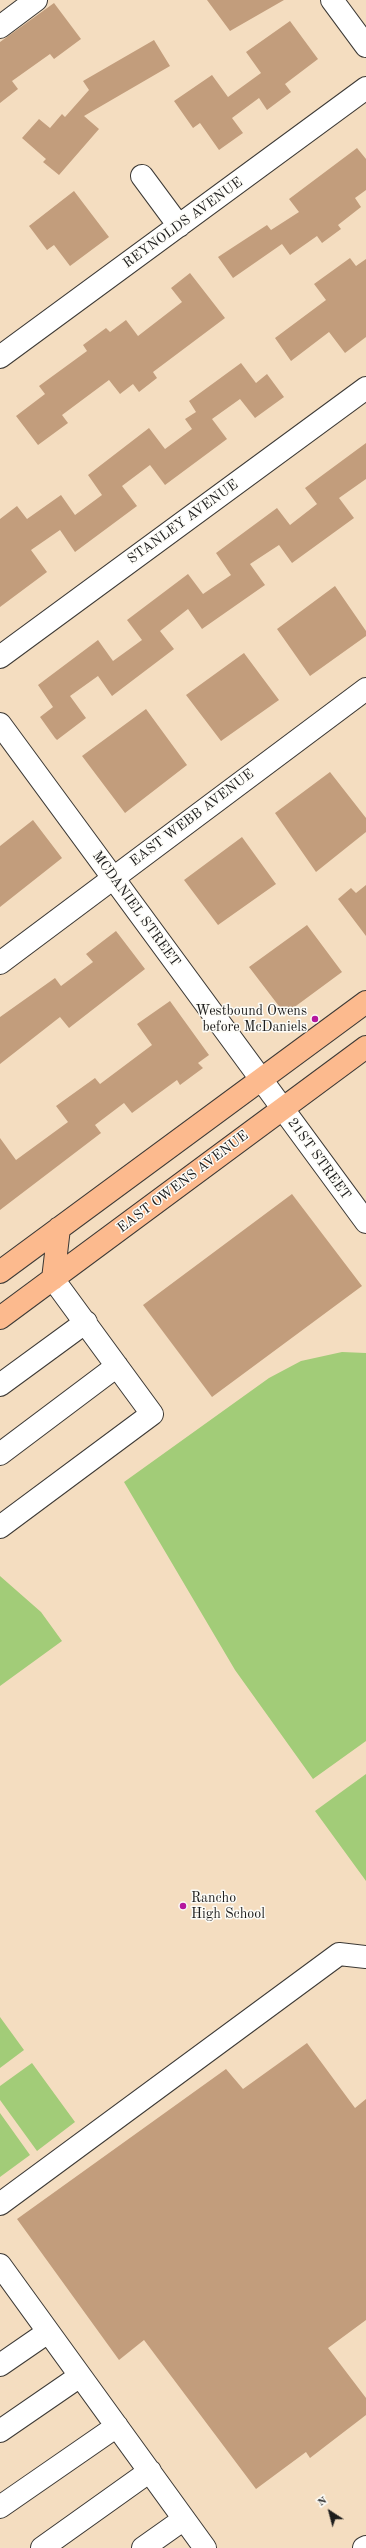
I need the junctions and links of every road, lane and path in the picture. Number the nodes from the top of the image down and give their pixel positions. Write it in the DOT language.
graph roads {
  1 [pos="36,0"];
  2 [pos="332,0"];
  3 [pos="0,27"];
  4 [pos="366,46"];
  5 [pos="366,88"];
  6 [pos="142,176"];
  7 [pos="179,226"];
  8 [pos="0,357"];
  9 [pos="366,388"];
  10 [pos="0,657"];
  11 [pos="366,689"];
  12 [pos="0,724"];
  13 [pos="113,877"];
  14 [pos="0,963"];
  15 [pos="366,1002"];
  16 [pos="366,1047"];
  17 [pos="272,1094"];
  18 [pos="366,1222"];
  19 [pos="59,1228"];
  20 [pos="0,1272"];
  21 [pos="53,1279"];
  22 [pos="0,1318"];
  23 [pos="86,1322"];
  24 [pos="117,1366"];
  25 [pos="0,1385"];
  26 [pos="0,1454"];
  27 [pos="0,1527"];
  28 [pos="366,1957"];
  29 [pos="0,2204"];
  30 [pos="4,2279"];
  31 [pos="48,2332"];
  32 [pos="0,2365"];
  33 [pos="80,2376"];
  34 [pos="117,2426"];
  35 [pos="0,2432"];
  36 [pos="150,2471"];
  37 [pos="0,2507"];
  38 [pos="184,2519"];
  39 [pos="42,2548"];
  40 [pos="143,2548"];
  41 [pos="205,2548"];
  1 -- 3 [label="street"];
  2 -- 4 [label="street"];
  5 -- 7 [label="street, REYNOLDS AVENUE"];
  6 -- 7 [label="street"];
  7 -- 8 [label="street, REYNOLDS AVENUE"];
  9 -- 10 [label="street, STANLEY AVENUE"];
  11 -- 13 [label="street, EAST WEBB AVENUE"];
  12 -- 13 [label="street, MCDANIEL STREET"];
  13 -- 14 [label="street, EAST WEBB AVENUE"];
  13 -- 17 [label="street, MCDANIEL STREET"];
  15 -- 17 [label="main road, EAST OWENS AVENUE"];
  16 -- 17 [label="main road, EAST OWENS AVENUE"];
  17 -- 18 [label="street, 21ST STREET"];
  17 -- 19 [label="main road, EAST OWENS AVENUE"];
  17 -- 21 [label="main road, EAST OWENS AVENUE"];
  19 -- 20 [label="main road, EAST OWENS AVENUE"];
  19 -- 21 [label="main road"];
  21 -- 22 [label="main road, EAST OWENS AVENUE"];
  21 -- 23 [label="street"];
  23 -- 24 [label="street"];
  23 -- 25 [label="street"];
  24 -- 26 [label="street"];
  24 -- 27 [label="street"];
  28 -- 29 [label="street"];
  30 -- 31 [label="street"];
  31 -- 32 [label="street"];
  31 -- 33 [label="street"];
  33 -- 34 [label="street"];
  33 -- 35 [label="street"];
  34 -- 36 [label="street"];
  34 -- 37 [label="street"];
  36 -- 38 [label="street"];
  36 -- 39 [label="street"];
  38 -- 40 [label="street"];
  38 -- 41 [label="street"];
}
